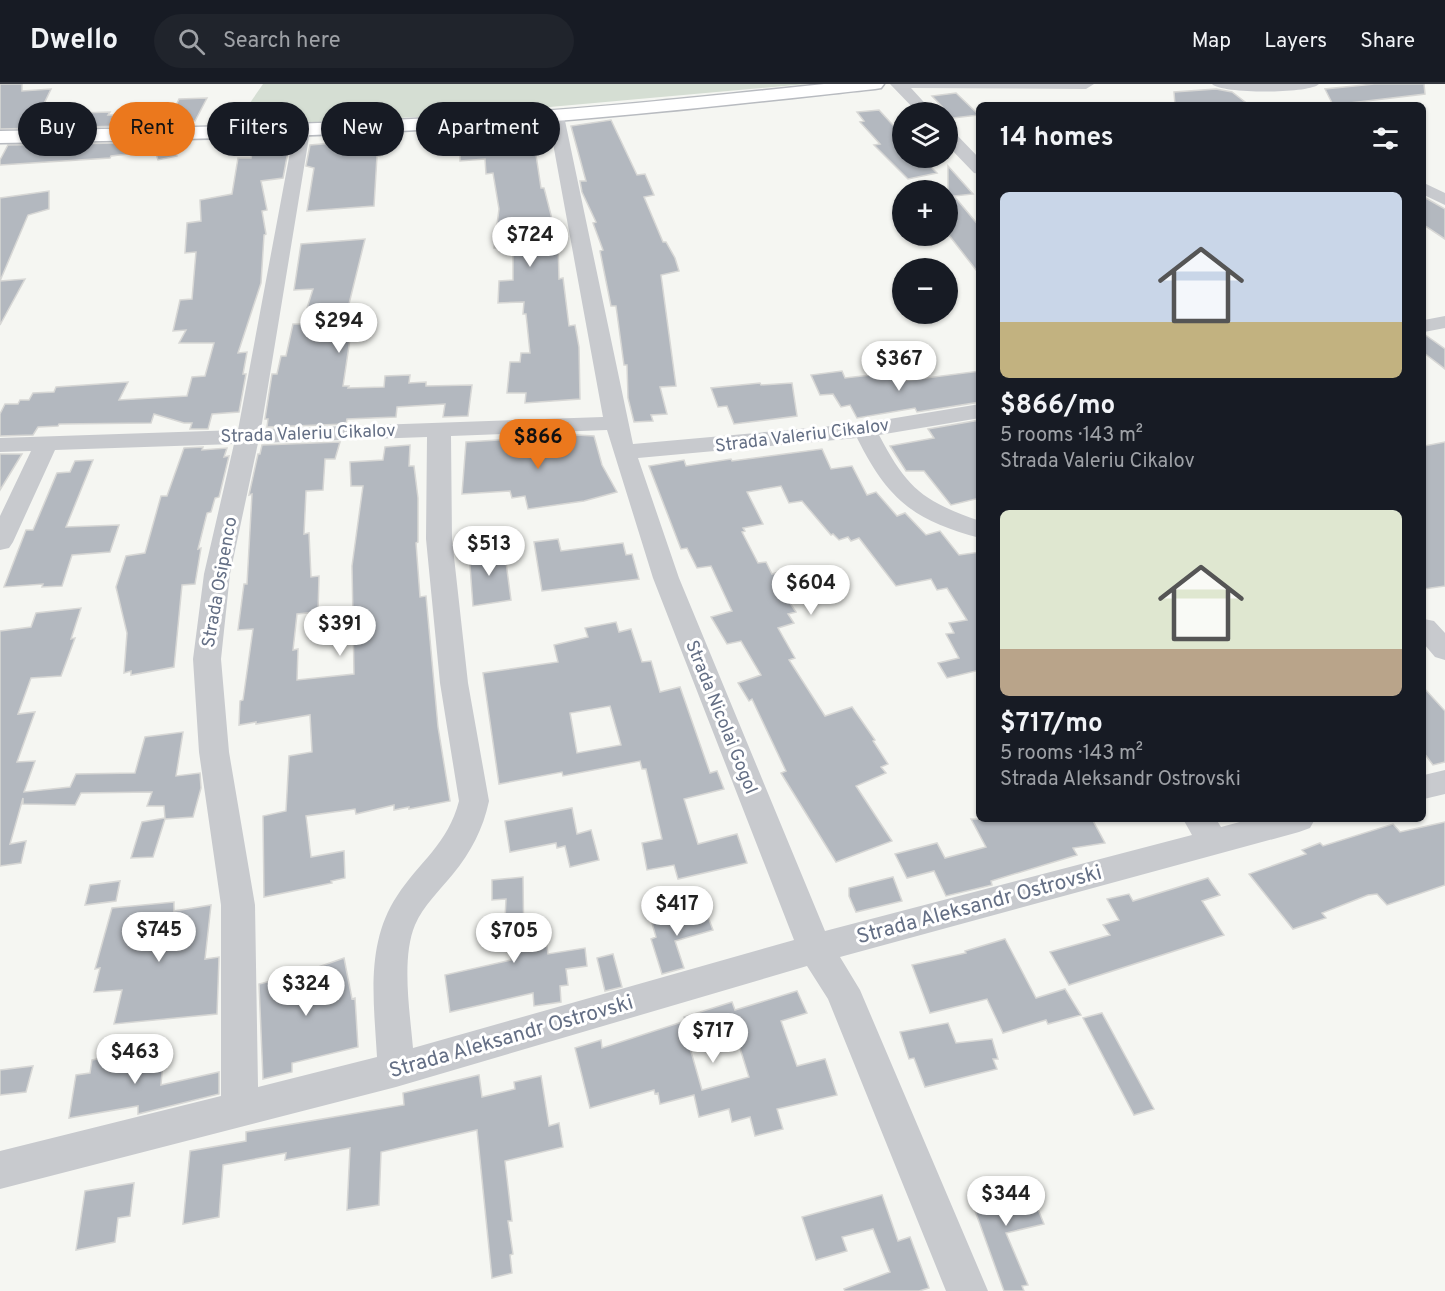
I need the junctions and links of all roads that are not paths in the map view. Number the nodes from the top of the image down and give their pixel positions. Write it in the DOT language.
graph roads {
  1 [pos="874,84"];
  2 [pos="898,84"];
  3 [pos="912,84"];
  4 [pos="1086,84"];
  5 [pos="1220,84"];
  6 [pos="1311,84"];
  7 [pos="1272,87"];
  8 [pos="1289,101"];
  9 [pos="916,102"];
  10 [pos="560,116"];
  11 [pos="416,124"];
  12 [pos="309,131"];
  13 [pos="207,133"];
  14 [pos="560,136"];
  15 [pos="0,137"];
  16 [pos="958,146"];
  17 [pos="298,156"];
  18 [pos="976,165"];
  19 [pos="1426,189"];
  20 [pos="1444,199"];
  21 [pos="1445,322"];
  22 [pos="1426,326"];
  23 [pos="976,412"];
  24 [pos="616,423"];
  25 [pos="439,429"];
  26 [pos="866,429"];
  27 [pos="248,435"];
  28 [pos="46,444"];
  29 [pos="0,445"];
  30 [pos="624,452"];
  31 [pos="976,529"];
  32 [pos="0,542"];
  33 [pos="1426,630"];
  34 [pos="1445,650"];
  35 [pos="1445,782"];
  36 [pos="1426,787"];
  37 [pos="1274,822"];
  38 [pos="1206,830"];
  39 [pos="815,949"];
  40 [pos="396,1070"];
  41 [pos="240,1110"];
  42 [pos="0,1170"];
  43 [pos="967,1291"];
  1 -- 10 [label="main road"];
  2 -- 9 [label="street"];
  3 -- 4 [label="street"];
  5 -- 7 [label="street"];
  6 -- 7 [label="street"];
  7 -- 8 [label="street"];
  11 -- 12 [label="main road"];
  13 -- 15 [label="main road"];
  14 -- 24 [label="street, Strada Nicolai Gogol"];
  16 -- 18 [label="street"];
  17 -- 27 [label="street, Strada Osipenco"];
  19 -- 20 [label="street"];
  21 -- 22 [label="street"];
  23 -- 26 [label="street, Strada Valeriu Cikalov"];
  24 -- 25 [label="street, Strada Valeriu Cikalov"];
  24 -- 30 [label="street, Strada Nicolai Gogol"];
  25 -- 27 [label="street, Strada Valeriu Cikalov"];
  25 -- 40 [label="street"];
  26 -- 30 [label="street, Strada Valeriu Cikalov"];
  26 -- 31 [label="street"];
  27 -- 28 [label="street, Strada Valeriu Cikalov"];
  27 -- 41 [label="street, Strada Osipenco"];
  28 -- 29 [label="street, Strada Valeriu Cikalov"];
  28 -- 32 [label="street"];
  30 -- 39 [label="street, Strada Nicolai Gogol"];
  33 -- 34 [label="street"];
  35 -- 36 [label="street"];
  37 -- 38 [label="street, Strada Aleksandr Ostrovski"];
  38 -- 39 [label="street, Strada Aleksandr Ostrovski"];
  39 -- 40 [label="street, Strada Aleksandr Ostrovski"];
  39 -- 43 [label="street, Strada Nicolai Gogol"];
  40 -- 41 [label="street, Strada Aleksandr Ostrovski"];
  41 -- 42 [label="street, Strada Aleksandr Ostrovski"];
}
